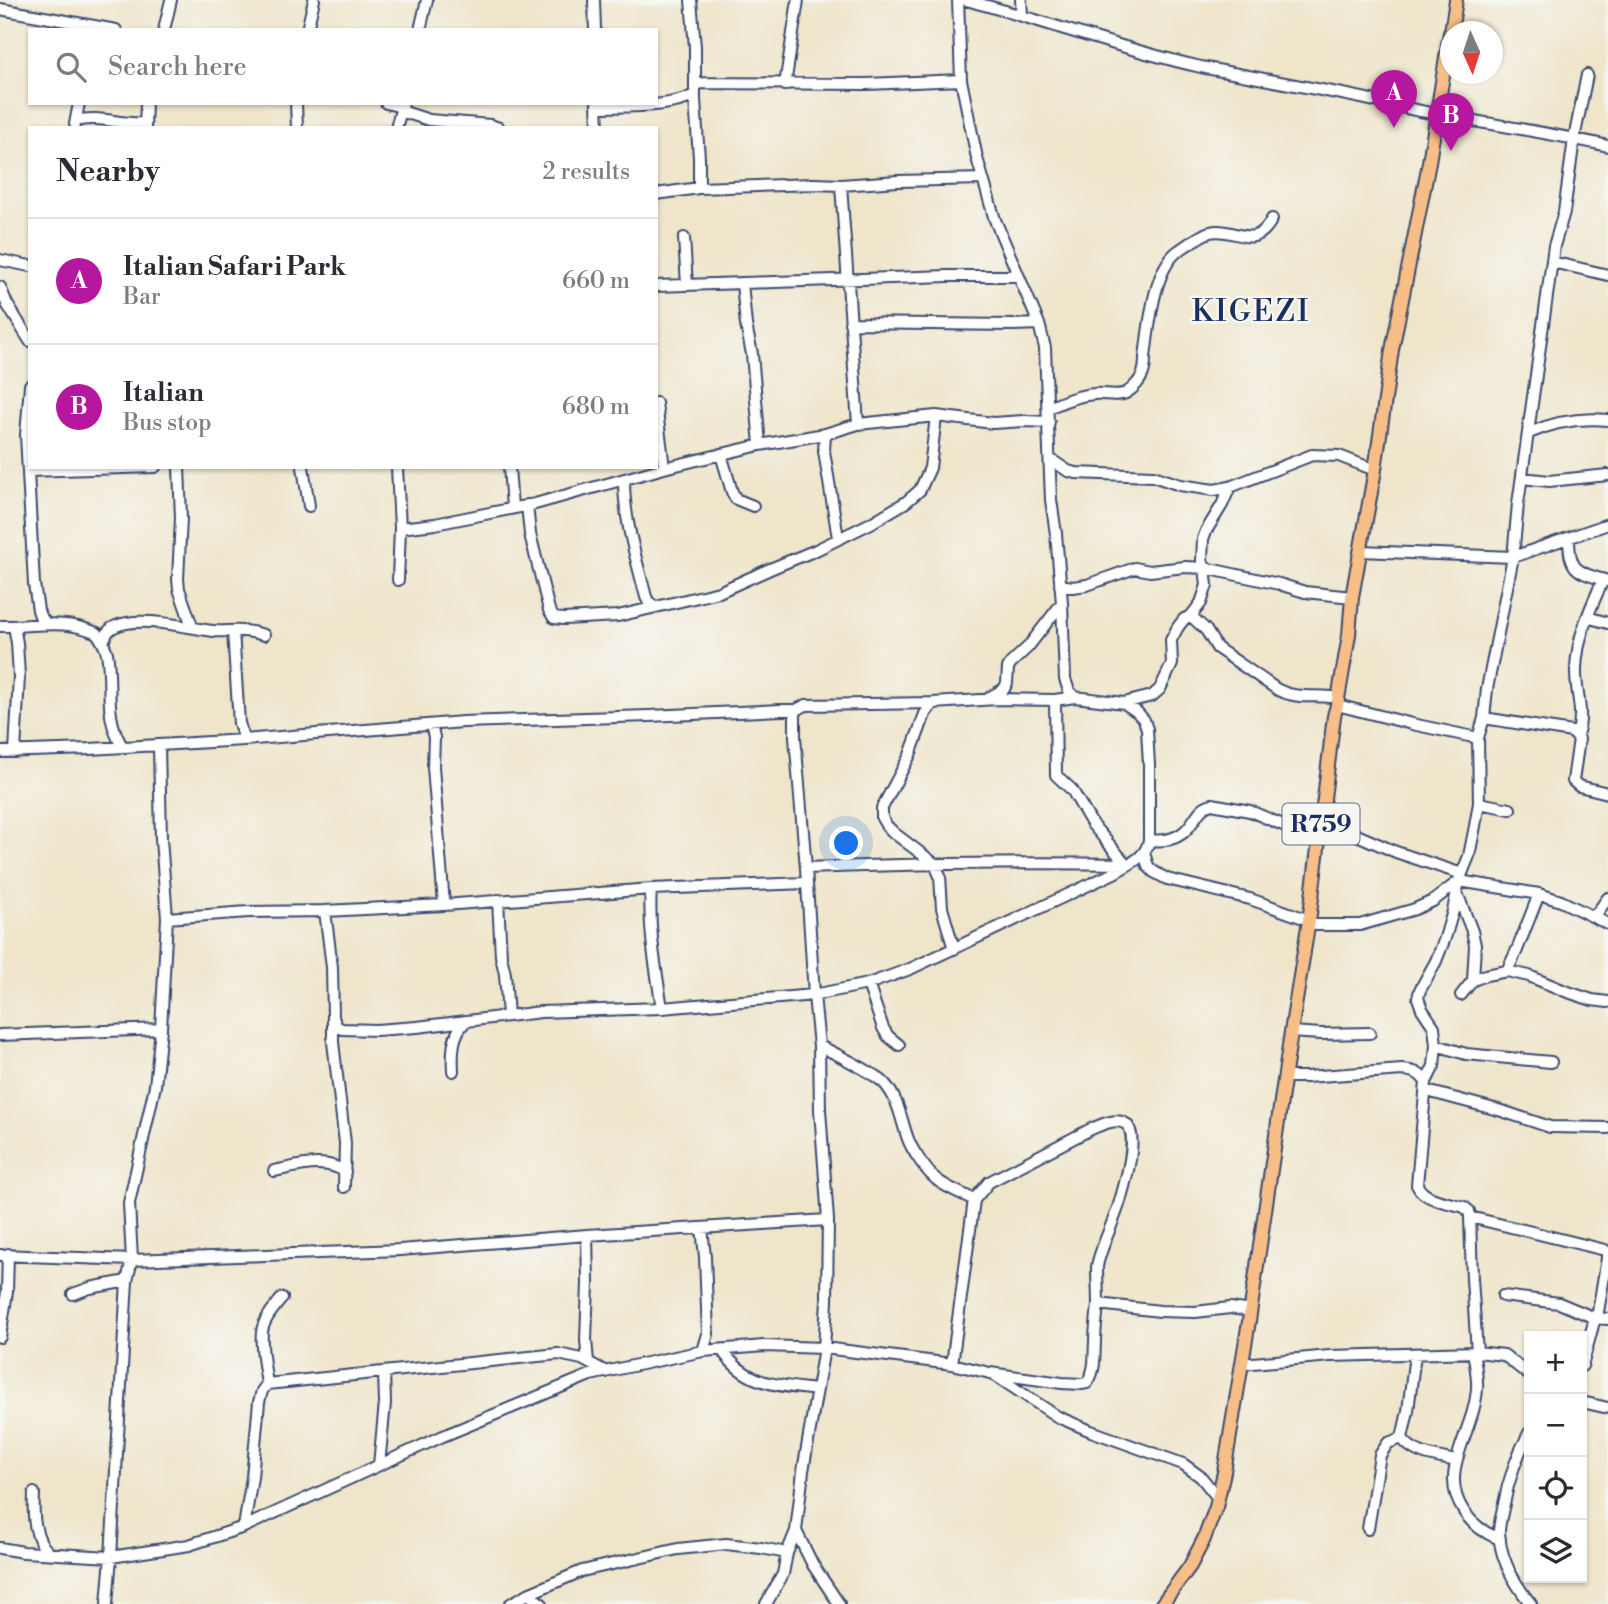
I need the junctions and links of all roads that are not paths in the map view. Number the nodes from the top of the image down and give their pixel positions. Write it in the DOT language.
graph roads {
  1 [pos="171,0"];
  2 [pos="314,0"];
  3 [pos="427,0"];
  4 [pos="594,0"];
  5 [pos="691,0"];
  6 [pos="797,0"];
  7 [pos="958,0"];
  8 [pos="966,0"];
  9 [pos="1021,0"];
  10 [pos="1456,0"];
  11 [pos="0,9"];
  12 [pos="1022,15"];
  13 [pos="1453,21"];
  14 [pos="93,27"];
  15 [pos="164,28"];
  16 [pos="307,28"];
  17 [pos="420,28"];
  18 [pos="595,28"];
  19 [pos="1587,75"];
  20 [pos="961,80"];
  21 [pos="1441,84"];
  22 [pos="785,85"];
  23 [pos="695,89"];
  24 [pos="658,103"];
  25 [pos="79,105"];
  26 [pos="146,105"];
  27 [pos="296,105"];
  28 [pos="598,105"];
  29 [pos="402,107"];
  30 [pos="1436,114"];
  31 [pos="75,124"];
  32 [pos="145,125"];
  33 [pos="297,126"];
  34 [pos="397,126"];
  35 [pos="493,126"];
  36 [pos="598,126"];
  37 [pos="1574,139"];
  38 [pos="1608,146"];
  39 [pos="983,179"];
  40 [pos="841,185"];
  41 [pos="699,188"];
  42 [pos="658,194"];
  43 [pos="1272,219"];
  44 [pos="684,238"];
  45 [pos="0,260"];
  46 [pos="1552,262"];
  47 [pos="28,266"];
  48 [pos="1018,275"];
  49 [pos="1608,275"];
  50 [pos="847,280"];
  51 [pos="742,283"];
  52 [pos="687,285"];
  53 [pos="0,286"];
  54 [pos="658,286"];
  55 [pos="850,323"];
  56 [pos="1039,324"];
  57 [pos="28,338"];
  58 [pos="1048,408"];
  59 [pos="28,410"];
  60 [pos="936,416"];
  61 [pos="658,419"];
  62 [pos="1608,420"];
  63 [pos="1049,422"];
  64 [pos="858,424"];
  65 [pos="1529,433"];
  66 [pos="825,434"];
  67 [pos="760,445"];
  68 [pos="721,454"];
  69 [pos="1050,459"];
  70 [pos="664,468"];
  71 [pos="92,469"];
  72 [pos="179,469"];
  73 [pos="303,469"];
  74 [pos="397,469"];
  75 [pos="509,469"];
  76 [pos="1375,470"];
  77 [pos="28,471"];
  78 [pos="1608,475"];
  79 [pos="1522,478"];
  80 [pos="624,480"];
  81 [pos="1230,487"];
  82 [pos="527,505"];
  83 [pos="309,506"];
  84 [pos="753,506"];
  85 [pos="512,507"];
  86 [pos="1608,524"];
  87 [pos="400,528"];
  88 [pos="838,538"];
  89 [pos="1569,538"];
  90 [pos="1360,551"];
  91 [pos="1513,557"];
  92 [pos="1205,568"];
  93 [pos="398,580"];
  94 [pos="1605,580"];
  95 [pos="1060,585"];
  96 [pos="1352,597"];
  97 [pos="1062,603"];
  98 [pos="654,607"];
  99 [pos="37,608"];
  100 [pos="1191,616"];
  101 [pos="1587,617"];
  102 [pos="46,623"];
  103 [pos="1608,623"];
  104 [pos="0,626"];
  105 [pos="18,626"];
  106 [pos="191,626"];
  107 [pos="233,631"];
  108 [pos="264,635"];
  109 [pos="103,642"];
  110 [pos="1075,697"];
  111 [pos="983,699"];
  112 [pos="1055,701"];
  113 [pos="1338,701"];
  114 [pos="933,703"];
  115 [pos="1124,703"];
  116 [pos="796,713"];
  117 [pos="1484,718"];
  118 [pos="431,725"];
  119 [pos="1577,735"];
  120 [pos="1478,738"];
  121 [pos="244,740"];
  122 [pos="159,745"];
  123 [pos="122,746"];
  124 [pos="15,751"];
  125 [pos="0,752"];
  126 [pos="1608,793"];
  127 [pos="1479,803"];
  128 [pos="1510,809"];
  129 [pos="1321,826"];
  130 [pos="1149,840"];
  131 [pos="1144,853"];
  132 [pos="934,863"];
  133 [pos="1126,864"];
  134 [pos="806,868"];
  135 [pos="1460,877"];
  136 [pos="807,883"];
  137 [pos="651,889"];
  138 [pos="1457,893"];
  139 [pos="1539,894"];
  140 [pos="1608,898"];
  141 [pos="498,900"];
  142 [pos="444,905"];
  143 [pos="325,911"];
  144 [pos="1594,917"];
  145 [pos="167,918"];
  146 [pos="1309,923"];
  147 [pos="1608,924"];
  148 [pos="954,949"];
  149 [pos="1507,971"];
  150 [pos="1473,980"];
  151 [pos="868,984"];
  152 [pos="814,995"];
  153 [pos="1461,995"];
  154 [pos="1608,1002"];
  155 [pos="662,1008"];
  156 [pos="508,1016"];
  157 [pos="333,1017"];
  158 [pos="465,1021"];
  159 [pos="160,1029"];
  160 [pos="1291,1032"];
  161 [pos="1370,1033"];
  162 [pos="0,1035"];
  163 [pos="899,1045"];
  164 [pos="1436,1045"];
  165 [pos="819,1046"];
  166 [pos="1551,1062"];
  167 [pos="453,1071"];
  168 [pos="1285,1077"];
  169 [pos="1426,1087"];
  170 [pos="1608,1128"];
  171 [pos="274,1171"];
  172 [pos="345,1172"];
  173 [pos="344,1187"];
  174 [pos="974,1200"];
  175 [pos="1470,1217"];
  176 [pos="828,1220"];
  177 [pos="702,1228"];
  178 [pos="587,1235"];
  179 [pos="4,1255"];
  180 [pos="132,1260"];
  181 [pos="127,1282"];
  182 [pos="73,1294"];
  183 [pos="1503,1296"];
  184 [pos="282,1298"];
  185 [pos="1098,1304"];
  186 [pos="1251,1311"];
  187 [pos="1600,1318"];
  188 [pos="0,1337"];
  189 [pos="824,1348"];
  190 [pos="722,1350"];
  191 [pos="703,1351"];
  192 [pos="1475,1352"];
  193 [pos="1587,1353"];
  194 [pos="1415,1354"];
  195 [pos="588,1362"];
  196 [pos="952,1364"];
  197 [pos="1242,1364"];
  198 [pos="384,1371"];
  199 [pos="1524,1371"];
  200 [pos="606,1372"];
  201 [pos="990,1373"];
  202 [pos="267,1384"];
  203 [pos="817,1390"];
  204 [pos="1587,1403"];
  205 [pos="1608,1408"];
  206 [pos="1402,1438"];
  207 [pos="1524,1443"];
  208 [pos="1456,1461"];
  209 [pos="379,1465"];
  210 [pos="34,1493"];
  211 [pos="1218,1499"];
  212 [pos="244,1527"];
  213 [pos="1368,1529"];
  214 [pos="796,1531"];
  215 [pos="1500,1539"];
  216 [pos="0,1548"];
  217 [pos="49,1553"];
  218 [pos="788,1553"];
  219 [pos="111,1557"];
  220 [pos="528,1594"];
  221 [pos="107,1604"];
  222 [pos="510,1604"];
  223 [pos="542,1604"];
  224 [pos="766,1604"];
  225 [pos="839,1604"];
  226 [pos="1162,1604"];
  227 [pos="1531,1604"];
  1 -- 15 [label="street"];
  2 -- 16 [label="street"];
  3 -- 17 [label="street"];
  4 -- 18 [label="street"];
  5 -- 23 [label="street"];
  6 -- 22 [label="street"];
  7 -- 20 [label="street"];
  8 -- 12 [label="street"];
  9 -- 12 [label="street"];
  10 -- 13 [label="main road, R759"];
  11 -- 14 [label="street"];
  12 -- 30 [label="street"];
  19 -- 37 [label="street"];
  20 -- 22 [label="street"];
  20 -- 39 [label="street"];
  21 -- 30 [label="main road, R759"];
  22 -- 23 [label="street"];
  23 -- 24 [label="street"];
  23 -- 41 [label="street"];
  25 -- 31 [label="street"];
  26 -- 32 [label="street"];
  27 -- 33 [label="street"];
  28 -- 36 [label="street"];
  29 -- 34 [label="street"];
  29 -- 35 [label="street"];
  30 -- 37 [label="street"];
  30 -- 76 [label="main road, R759"];
  31 -- 32 [label="street"];
  37 -- 38 [label="street"];
  37 -- 46 [label="street"];
  39 -- 40 [label="street"];
  39 -- 48 [label="street"];
  40 -- 41 [label="street"];
  40 -- 50 [label="street"];
  41 -- 42 [label="street"];
  43 -- 58 [label="street"];
  44 -- 52 [label="street"];
  45 -- 47 [label="street"];
  46 -- 49 [label="street"];
  46 -- 65 [label="street"];
  48 -- 50 [label="street"];
  48 -- 56 [label="street"];
  50 -- 51 [label="street"];
  50 -- 55 [label="street"];
  51 -- 52 [label="street"];
  51 -- 67 [label="street"];
  52 -- 54 [label="street"];
  53 -- 57 [label="street"];
  55 -- 56 [label="street"];
  55 -- 64 [label="street"];
  56 -- 58 [label="street"];
  58 -- 63 [label="street"];
  59 -- 77 [label="street"];
  60 -- 63 [label="street"];
  60 -- 64 [label="street"];
  60 -- 88 [label="street"];
  61 -- 70 [label="street"];
  62 -- 65 [label="street"];
  63 -- 69 [label="street"];
  64 -- 66 [label="street"];
  65 -- 79 [label="street"];
  66 -- 67 [label="street"];
  66 -- 88 [label="street"];
  67 -- 68 [label="street"];
  68 -- 70 [label="street"];
  68 -- 84 [label="street"];
  69 -- 81 [label="street"];
  69 -- 95 [label="street"];
  70 -- 80 [label="street"];
  71 -- 77 [label="street"];
  72 -- 106 [label="street"];
  73 -- 83 [label="street"];
  74 -- 87 [label="street"];
  75 -- 85 [label="street"];
  76 -- 81 [label="street"];
  76 -- 90 [label="main road, R759"];
  77 -- 99 [label="street"];
  78 -- 79 [label="street"];
  79 -- 91 [label="street"];
  80 -- 82 [label="street"];
  80 -- 98 [label="street"];
  81 -- 92 [label="street"];
  82 -- 85 [label="street"];
  82 -- 98 [label="street"];
  85 -- 87 [label="street"];
  86 -- 89 [label="street"];
  87 -- 93 [label="street"];
  88 -- 98 [label="street"];
  89 -- 91 [label="street"];
  89 -- 94 [label="street"];
  90 -- 91 [label="street"];
  90 -- 96 [label="main road, R759"];
  91 -- 117 [label="street"];
  92 -- 95 [label="street"];
  92 -- 96 [label="street"];
  92 -- 100 [label="street"];
  94 -- 101 [label="street"];
  95 -- 97 [label="street"];
  96 -- 113 [label="main road, R759"];
  97 -- 110 [label="street"];
  97 -- 111 [label="street"];
  99 -- 102 [label="street"];
  99 -- 105 [label="street"];
  100 -- 113 [label="street"];
  100 -- 115 [label="street"];
  101 -- 103 [label="street"];
  101 -- 119 [label="street"];
  102 -- 105 [label="street"];
  102 -- 109 [label="street"];
  104 -- 105 [label="street"];
  105 -- 124 [label="street"];
  106 -- 107 [label="street"];
  106 -- 109 [label="street"];
  107 -- 108 [label="street"];
  107 -- 121 [label="street"];
  109 -- 123 [label="street"];
  110 -- 112 [label="street"];
  110 -- 115 [label="street"];
  111 -- 112 [label="street"];
  111 -- 114 [label="street"];
  112 -- 133 [label="street"];
  113 -- 120 [label="street"];
  113 -- 129 [label="main road, R759"];
  114 -- 116 [label="street"];
  114 -- 132 [label="street"];
  115 -- 130 [label="street"];
  116 -- 118 [label="street"];
  116 -- 134 [label="street"];
  117 -- 119 [label="street"];
  117 -- 120 [label="street"];
  118 -- 121 [label="street"];
  118 -- 142 [label="street"];
  119 -- 126 [label="street"];
  120 -- 127 [label="street"];
  121 -- 122 [label="street"];
  122 -- 123 [label="street"];
  122 -- 145 [label="street"];
  123 -- 124 [label="street"];
  124 -- 125 [label="street"];
  127 -- 128 [label="street"];
  127 -- 135 [label="street"];
  129 -- 130 [label="street"];
  129 -- 135 [label="street"];
  129 -- 146 [label="main road, R759"];
  130 -- 131 [label="street"];
  131 -- 133 [label="street"];
  131 -- 146 [label="street"];
  132 -- 133 [label="street"];
  132 -- 134 [label="street"];
  132 -- 148 [label="street"];
  133 -- 148 [label="street"];
  134 -- 136 [label="street"];
  135 -- 138 [label="street"];
  135 -- 139 [label="street"];
  135 -- 146 [label="street"];
  136 -- 137 [label="street"];
  136 -- 152 [label="street"];
  137 -- 141 [label="street"];
  137 -- 155 [label="street"];
  138 -- 150 [label="street"];
  138 -- 164 [label="street"];
  139 -- 144 [label="street"];
  139 -- 149 [label="street"];
  140 -- 144 [label="street"];
  141 -- 142 [label="street"];
  141 -- 156 [label="street"];
  142 -- 143 [label="street"];
  143 -- 145 [label="street"];
  143 -- 157 [label="street"];
  144 -- 147 [label="street"];
  145 -- 159 [label="street"];
  146 -- 160 [label="main road, R759"];
  148 -- 151 [label="street"];
  149 -- 150 [label="street"];
  149 -- 154 [label="street"];
  150 -- 153 [label="street"];
  151 -- 152 [label="street"];
  151 -- 163 [label="street"];
  152 -- 155 [label="street"];
  152 -- 165 [label="street"];
  155 -- 156 [label="street"];
  156 -- 158 [label="street"];
  157 -- 158 [label="street"];
  157 -- 172 [label="street"];
  158 -- 167 [label="street"];
  159 -- 162 [label="street"];
  159 -- 180 [label="street"];
  160 -- 161 [label="street"];
  160 -- 168 [label="main road, R759"];
  164 -- 166 [label="street"];
  164 -- 169 [label="street"];
  165 -- 174 [label="street"];
  165 -- 176 [label="street"];
  168 -- 169 [label="street"];
  168 -- 186 [label="main road, R759"];
  169 -- 170 [label="street"];
  169 -- 175 [label="street"];
  171 -- 172 [label="street"];
  172 -- 173 [label="street"];
  174 -- 185 [label="street"];
  174 -- 196 [label="street"];
  175 -- 187 [label="street"];
  175 -- 192 [label="street"];
  176 -- 177 [label="street"];
  176 -- 189 [label="street"];
  177 -- 178 [label="street"];
  177 -- 191 [label="street"];
  178 -- 180 [label="street"];
  178 -- 195 [label="street"];
  179 -- 180 [label="street"];
  179 -- 188 [label="street"];
  180 -- 181 [label="street"];
  181 -- 182 [label="street"];
  181 -- 219 [label="street"];
  183 -- 187 [label="street"];
  184 -- 202 [label="street"];
  185 -- 186 [label="street"];
  185 -- 201 [label="street"];
  186 -- 197 [label="main road, R759"];
  187 -- 193 [label="street"];
  189 -- 190 [label="street"];
  189 -- 196 [label="street"];
  189 -- 203 [label="street"];
  190 -- 191 [label="street"];
  190 -- 203 [label="street"];
  191 -- 200 [label="street"];
  192 -- 194 [label="street"];
  192 -- 199 [label="street"];
  192 -- 208 [label="street"];
  194 -- 197 [label="street"];
  194 -- 206 [label="street"];
  195 -- 198 [label="street"];
  195 -- 200 [label="street"];
  196 -- 201 [label="street"];
  197 -- 211 [label="main road, R759"];
  198 -- 202 [label="street"];
  198 -- 209 [label="street"];
  200 -- 209 [label="street"];
  201 -- 211 [label="street"];
  202 -- 212 [label="street"];
  203 -- 214 [label="street"];
  204 -- 205 [label="street"];
  206 -- 208 [label="street"];
  206 -- 213 [label="street"];
  207 -- 215 [label="street"];
  208 -- 215 [label="street"];
  209 -- 212 [label="street"];
  210 -- 217 [label="street"];
  211 -- 226 [label="main road, R759"];
  212 -- 219 [label="street"];
  214 -- 218 [label="street"];
  214 -- 225 [label="street"];
  215 -- 227 [label="street"];
  216 -- 217 [label="street"];
  217 -- 219 [label="street"];
  218 -- 220 [label="street"];
  218 -- 224 [label="street"];
  219 -- 221 [label="street"];
  220 -- 222 [label="street"];
  220 -- 223 [label="street"];
}
